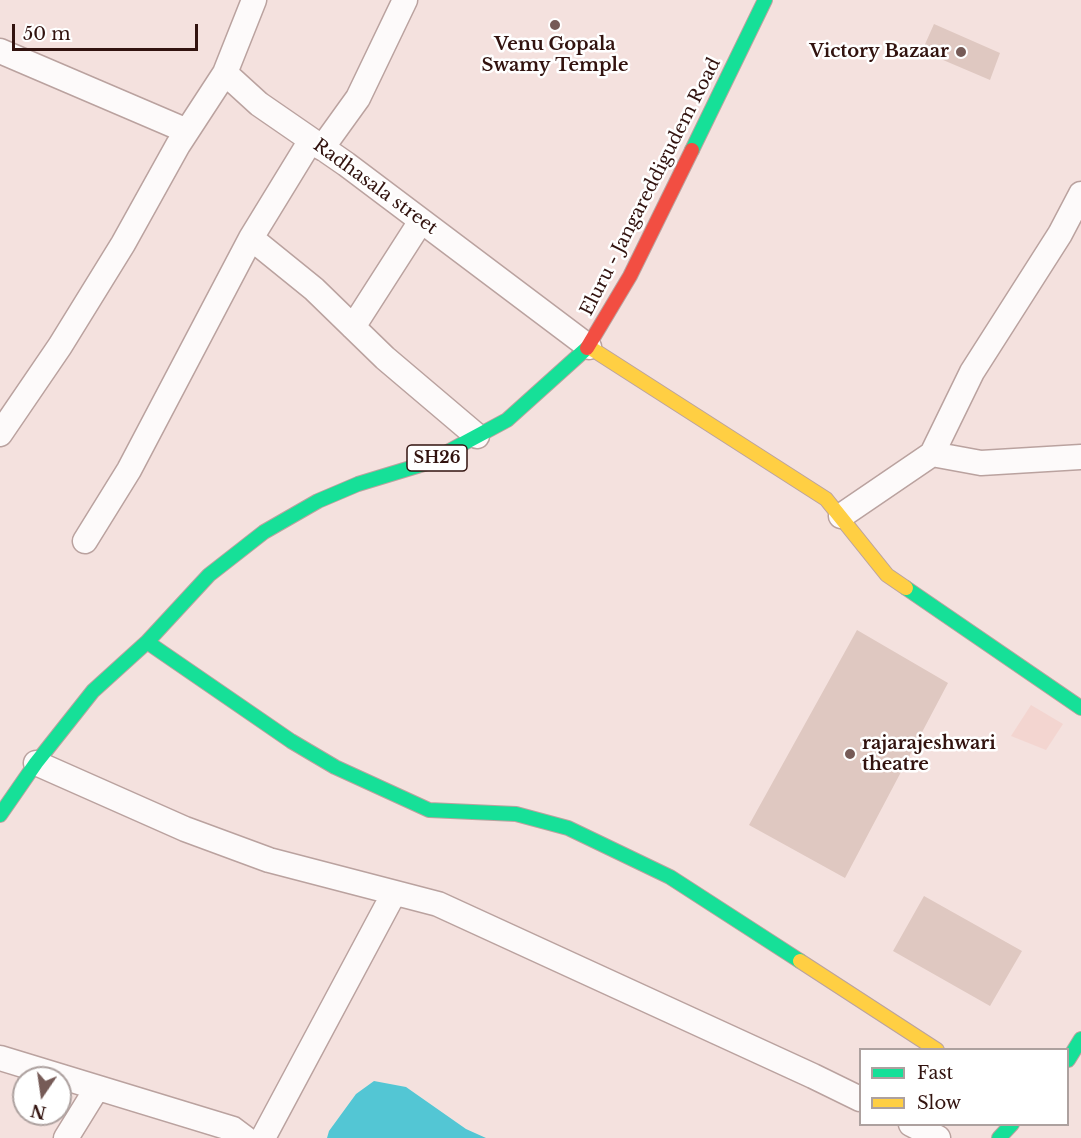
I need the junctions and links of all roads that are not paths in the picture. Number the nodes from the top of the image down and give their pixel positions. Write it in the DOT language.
graph roads {
  1 [pos="254,0"];
  2 [pos="405,0"];
  3 [pos="761,1"];
  4 [pos="0,51"];
  5 [pos="225,73"];
  6 [pos="187,131"];
  7 [pos="317,144"];
  8 [pos="1081,194"];
  9 [pos="422,221"];
  10 [pos="251,238"];
  11 [pos="353,327"];
  12 [pos="589,347"];
  13 [pos="0,434"];
  14 [pos="477,436"];
  15 [pos="932,454"];
  16 [pos="1081,457"];
  17 [pos="841,516"];
  18 [pos="85,541"];
  19 [pos="147,642"];
  20 [pos="1081,708"];
  21 [pos="36,763"];
  22 [pos="0,815"];
  23 [pos="394,893"];
  24 [pos="1081,1039"];
  25 [pos="934,1048"];
  26 [pos="0,1058"];
  27 [pos="1069,1058"];
  28 [pos="98,1088"];
  29 [pos="859,1098"];
  30 [pos="913,1126"];
  31 [pos="1011,1126"];
  32 [pos="66,1138"];
  33 [pos="245,1138"];
  34 [pos="263,1138"];
  35 [pos="938,1138"];
  36 [pos="999,1138"];
  1 -- 5 [label="street"];
  2 -- 7 [label="street"];
  3 -- 12 [label="main road, Eluru - Jangareddigudem Road / SH26"];
  4 -- 6 [label="street"];
  5 -- 6 [label="street"];
  5 -- 7 [label="street, Radhasala street"];
  6 -- 13 [label="street"];
  7 -- 9 [label="street, Radhasala street"];
  7 -- 10 [label="street"];
  8 -- 15 [label="street"];
  9 -- 11 [label="street"];
  9 -- 12 [label="street, Radhasala street"];
  10 -- 11 [label="street"];
  10 -- 18 [label="street"];
  11 -- 14 [label="street"];
  12 -- 14 [label="main road, Eluru - Jangareddigudem Road / SH26"];
  12 -- 17 [label="main road"];
  14 -- 19 [label="main road, Eluru - Jangareddigudem Road / SH26"];
  15 -- 16 [label="street"];
  15 -- 17 [label="street"];
  17 -- 20 [label="main road"];
  19 -- 21 [label="main road, Eluru - Jangareddigudem Road / SH26"];
  19 -- 25 [label="main road"];
  21 -- 22 [label="main road, Eluru - Jangareddigudem Road / SH26"];
  21 -- 23 [label="street"];
  23 -- 29 [label="street"];
  23 -- 34 [label="street"];
  24 -- 27 [label="main road"];
  26 -- 28 [label="street"];
  28 -- 32 [label="street"];
  28 -- 33 [label="street"];
  30 -- 35 [label="street"];
  31 -- 36 [label="main road"];
}
